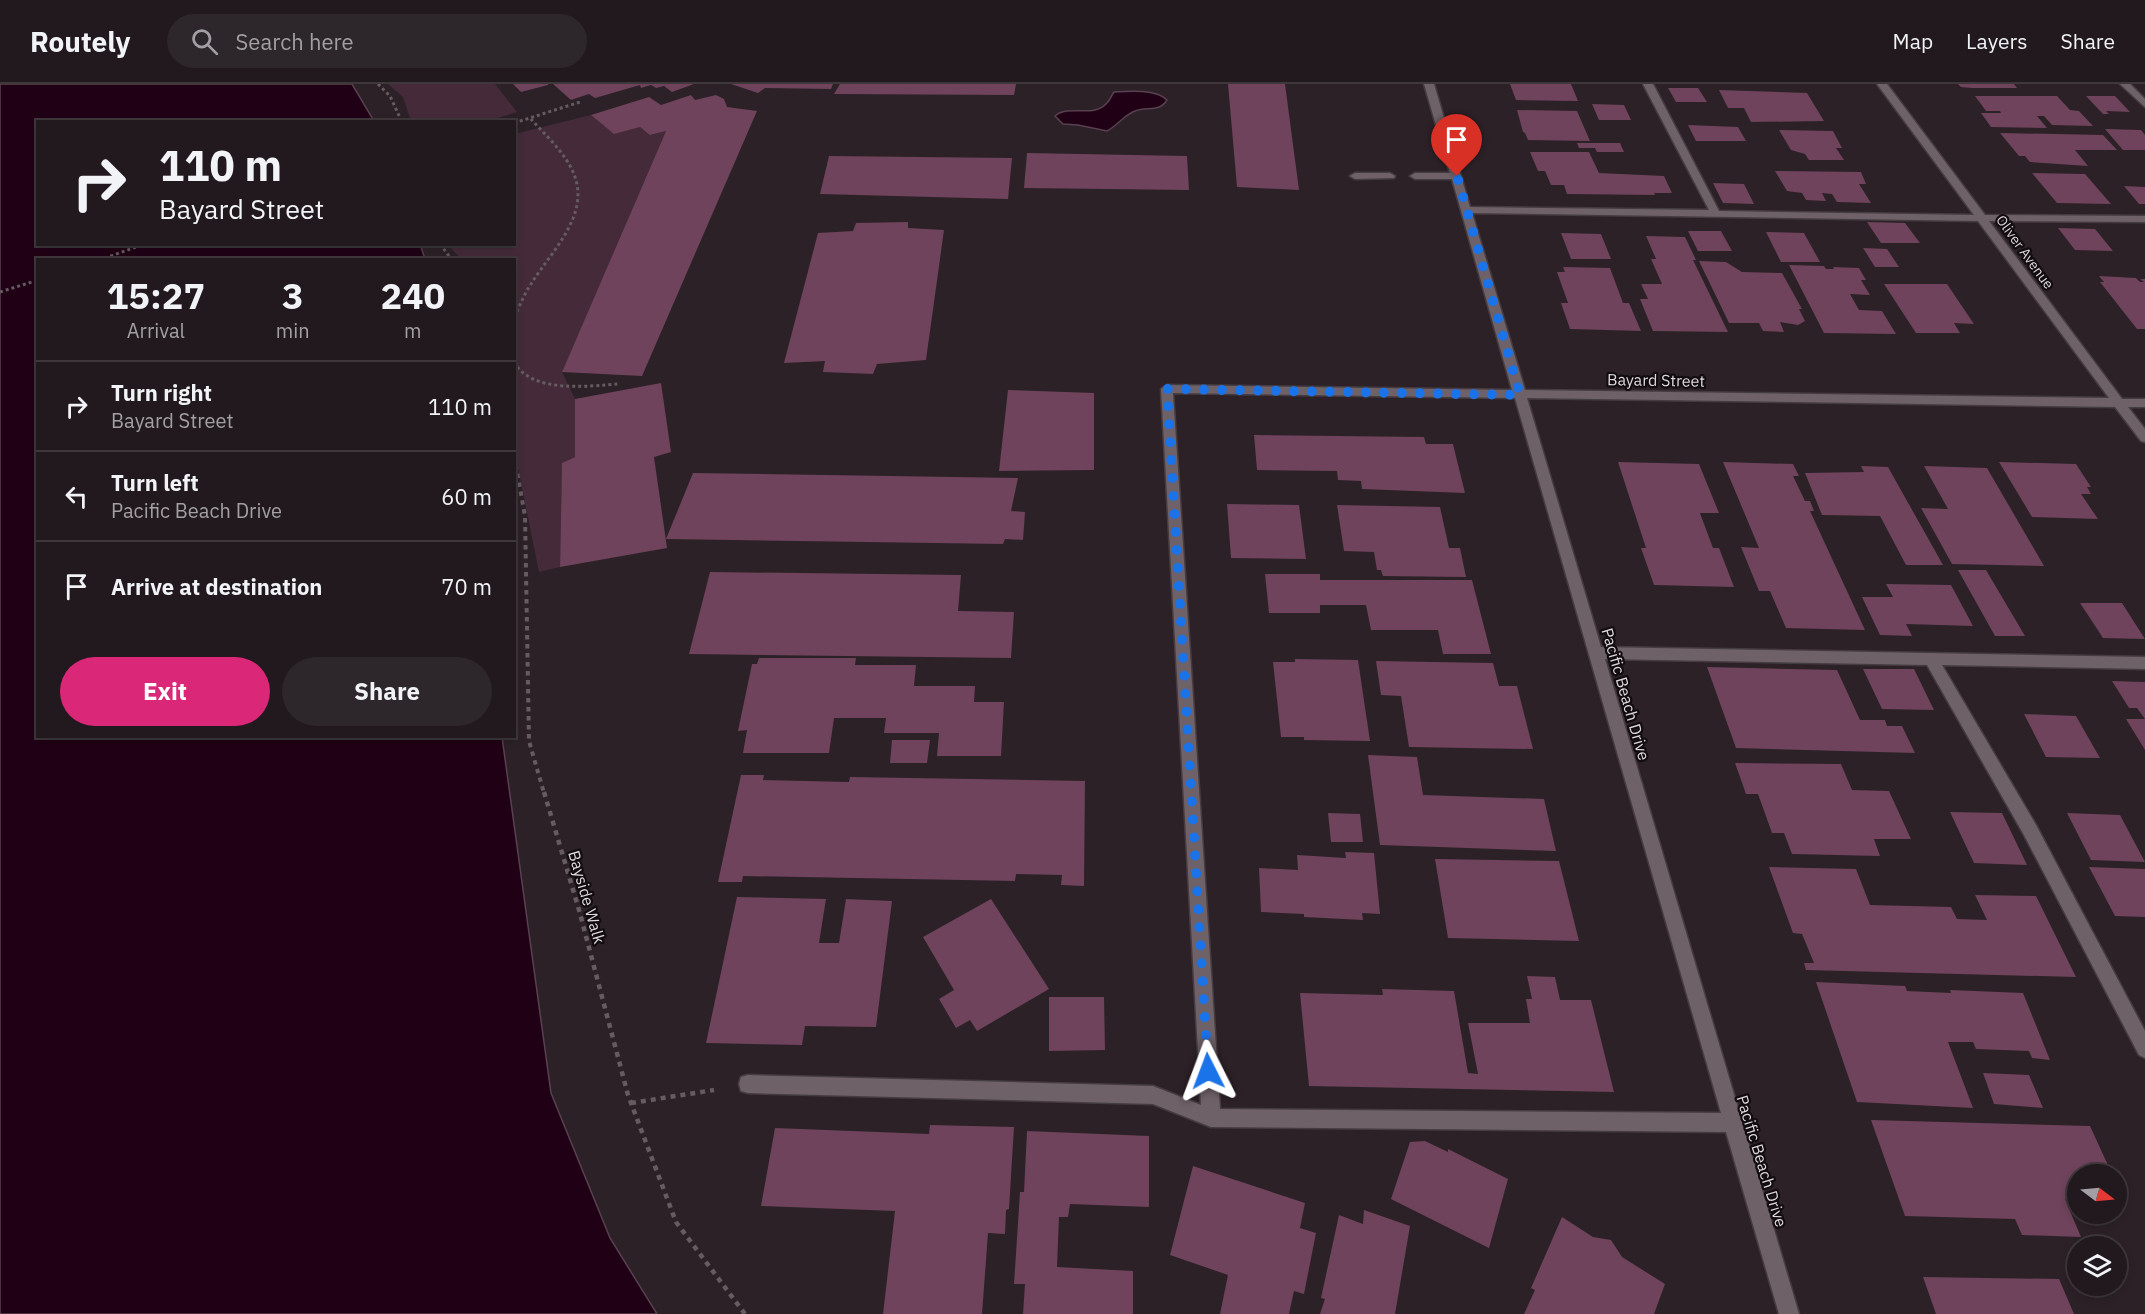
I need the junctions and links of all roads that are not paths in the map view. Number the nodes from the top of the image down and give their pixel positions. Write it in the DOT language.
graph roads {
  1 [pos="1429,84"];
  2 [pos="1648,84"];
  3 [pos="1882,84"];
  4 [pos="2125,84"];
  5 [pos="2145,104"];
  6 [pos="1355,176"];
  7 [pos="1390,176"];
  8 [pos="1415,176"];
  9 [pos="1457,176"];
  10 [pos="1466,210"];
  11 [pos="1715,212"];
  12 [pos="1982,219"];
  13 [pos="2145,219"];
  14 [pos="1520,395"];
  15 [pos="2119,403"];
  16 [pos="2145,403"];
  17 [pos="2145,438"];
  18 [pos="1596,653"];
  19 [pos="1931,659"];
  20 [pos="2145,663"];
  21 [pos="2145,1049"];
  22 [pos="747,1084"];
  23 [pos="1211,1118"];
  24 [pos="1732,1123"];
  25 [pos="1790,1314"];
  1 -- 9 [label="street, Pacific Beach Drive"];
  2 -- 11 [label="street"];
  3 -- 12 [label="street, Oliver Avenue"];
  4 -- 5 [label="street"];
  6 -- 7 [label="street"];
  8 -- 9 [label="street"];
  9 -- 10 [label="street, Pacific Beach Drive"];
  10 -- 11 [label="street"];
  10 -- 14 [label="street, Pacific Beach Drive"];
  11 -- 12 [label="street"];
  12 -- 13 [label="street"];
  12 -- 15 [label="street, Oliver Avenue"];
  14 -- 15 [label="street, Bayard Street"];
  14 -- 18 [label="street, Pacific Beach Drive"];
  14 -- 23 [label="street, Bayard Street"];
  15 -- 16 [label="street, Bayard Street"];
  15 -- 17 [label="street, Oliver Avenue"];
  18 -- 19 [label="street"];
  18 -- 24 [label="street, Pacific Beach Drive"];
  19 -- 20 [label="street"];
  19 -- 21 [label="street"];
  22 -- 23 [label="street"];
  23 -- 24 [label="street"];
  24 -- 25 [label="street, Pacific Beach Drive"];
}
